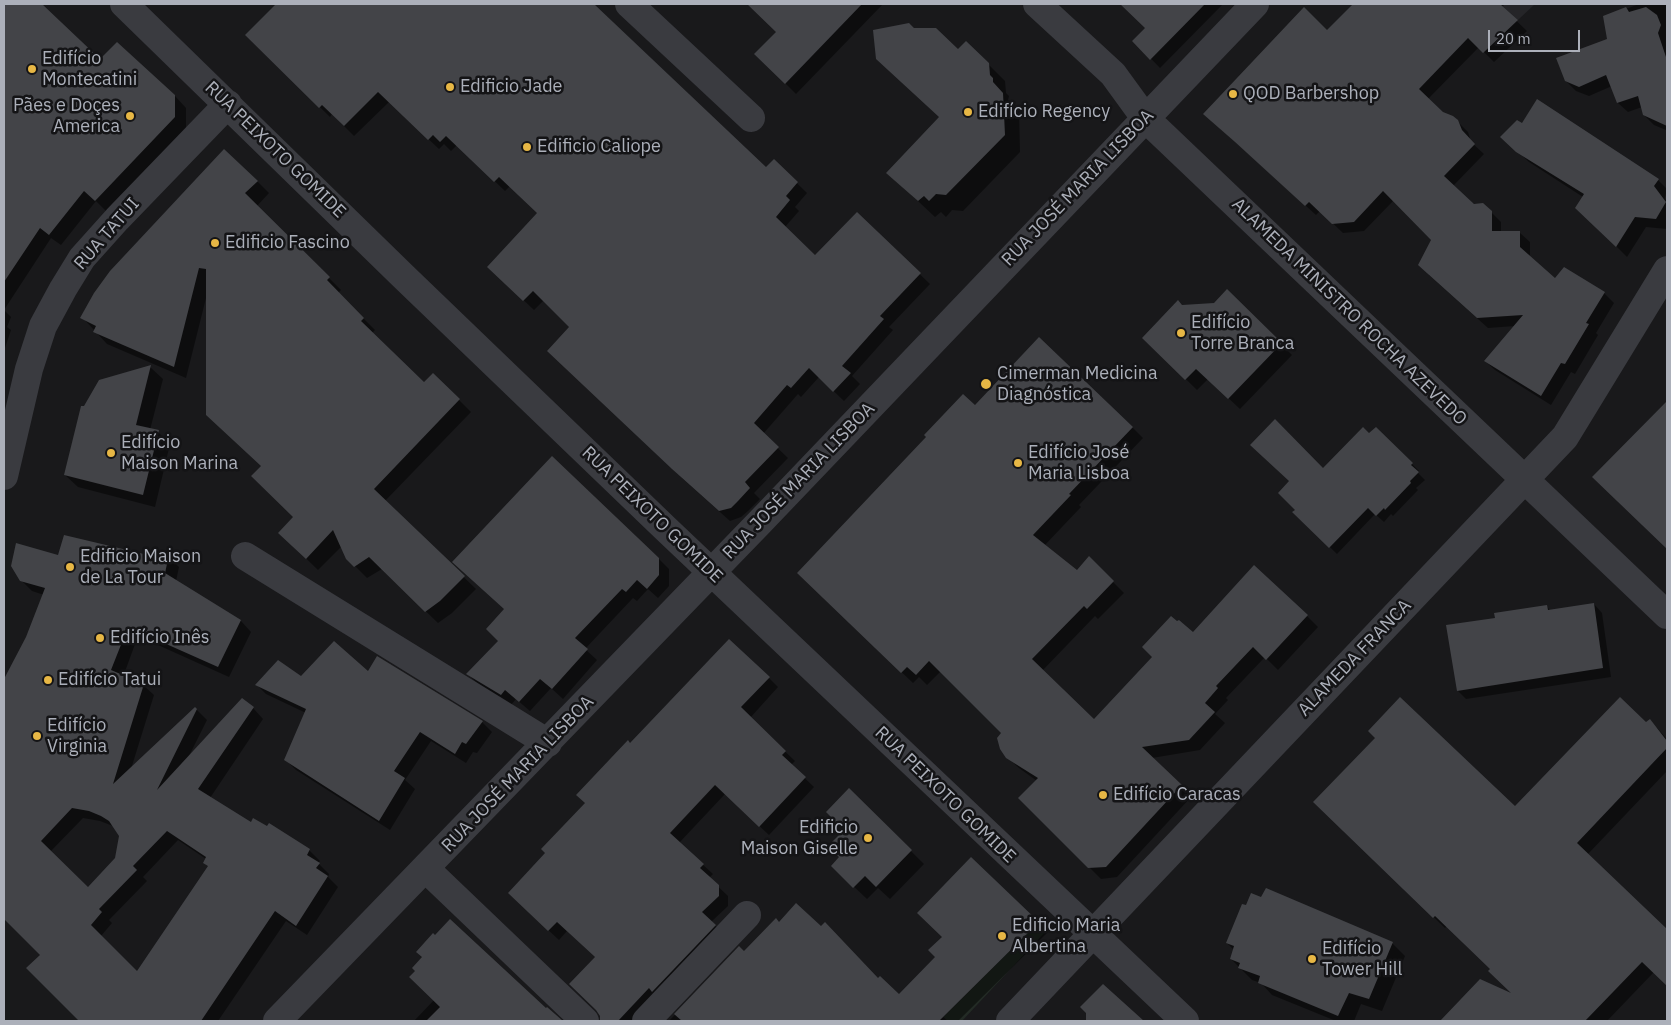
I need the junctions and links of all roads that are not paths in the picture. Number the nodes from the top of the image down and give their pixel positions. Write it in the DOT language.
graph roads {
  1 [pos="124,4"];
  2 [pos="629,4"];
  3 [pos="1255,4"];
  4 [pos="1040,5"];
  5 [pos="228,104"];
  6 [pos="751,118"];
  7 [pos="1145,118"];
  8 [pos="1667,270"];
  9 [pos="4,476"];
  10 [pos="1525,480"];
  11 [pos="245,556"];
  12 [pos="712,572"];
  13 [pos="1667,614"];
  14 [pos="548,743"];
  15 [pos="426,869"];
  16 [pos="747,915"];
  17 [pos="1092,934"];
  18 [pos="278,1021"];
  19 [pos="585,1021"];
  20 [pos="646,1021"];
  21 [pos="1010,1021"];
  22 [pos="1185,1021"];
  1 -- 5 [label="street, RUA PEIXOTO GOMIDE"];
  2 -- 6 [label="street"];
  3 -- 7 [label="street, RUA JOSÉ MARIA LISBOA"];
  4 -- 7 [label="street, ALAMEDA MINISTRO ROCHA AZEVEDO"];
  5 -- 9 [label="street, RUA TATUI"];
  5 -- 12 [label="street, RUA PEIXOTO GOMIDE"];
  7 -- 10 [label="street, ALAMEDA MINISTRO ROCHA AZEVEDO"];
  7 -- 12 [label="street, RUA JOSÉ MARIA LISBOA"];
  8 -- 10 [label="street, ALAMEDA FRANCA"];
  10 -- 13 [label="street, ALAMEDA MINISTRO ROCHA AZEVEDO"];
  10 -- 17 [label="street, ALAMEDA FRANCA"];
  11 -- 14 [label="street"];
  12 -- 14 [label="street, RUA JOSÉ MARIA LISBOA"];
  12 -- 17 [label="street, RUA PEIXOTO GOMIDE"];
  14 -- 15 [label="street, RUA JOSÉ MARIA LISBOA"];
  15 -- 18 [label="street, RUA JOSÉ MARIA LISBOA"];
  15 -- 19 [label="street"];
  16 -- 20 [label="street"];
  17 -- 21 [label="street, ALAMEDA FRANCA"];
  17 -- 22 [label="street, RUA PEIXOTO GOMIDE"];
}
